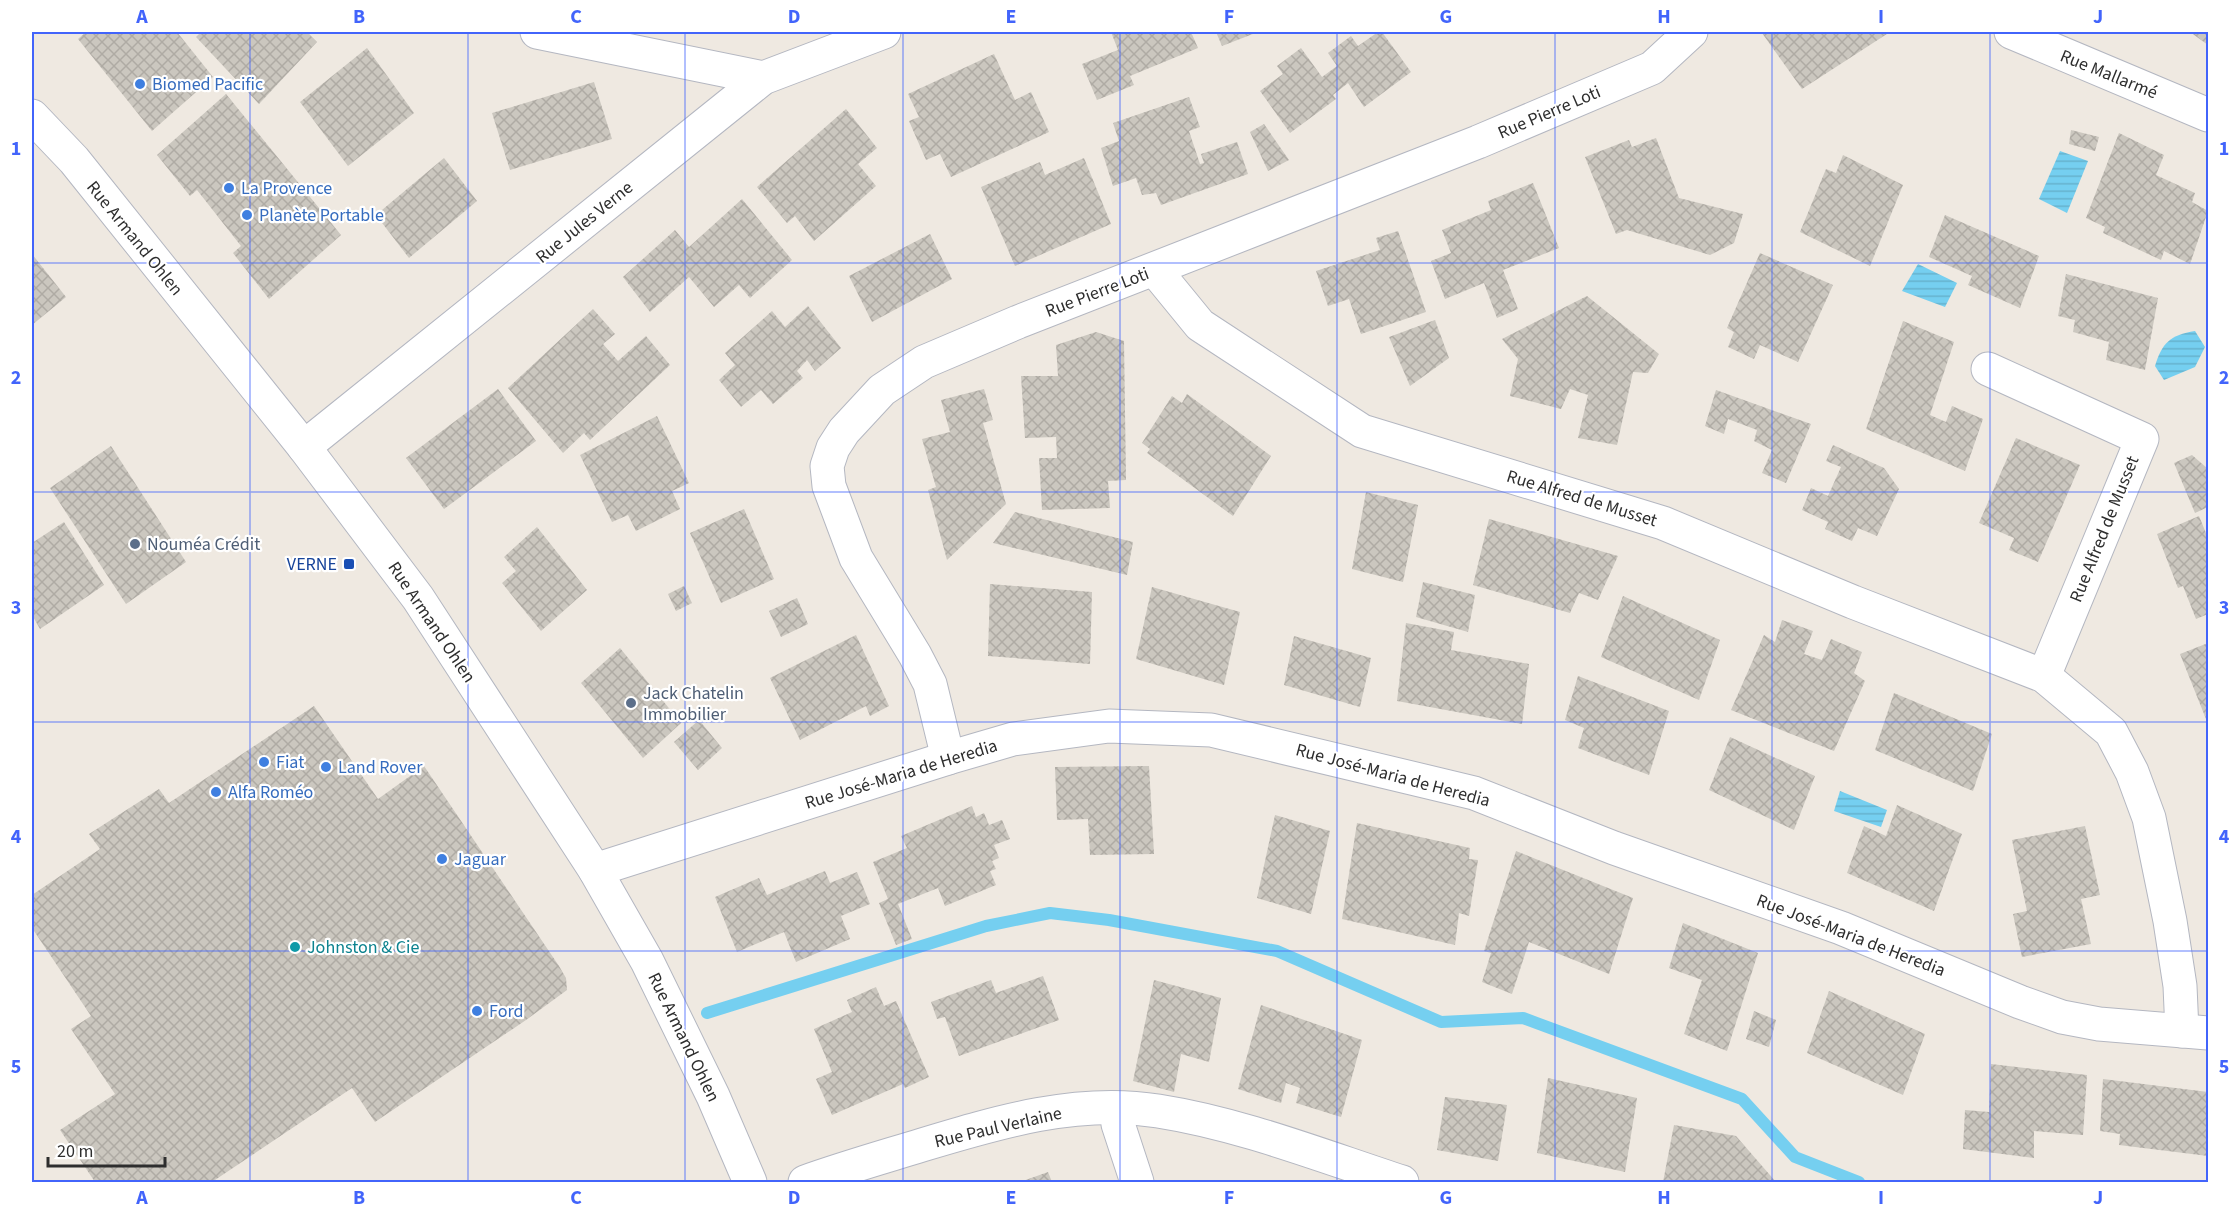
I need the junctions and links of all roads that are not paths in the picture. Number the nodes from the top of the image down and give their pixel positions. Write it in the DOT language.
graph roads {
  1 [pos="537,32"];
  2 [pos="884,32"];
  3 [pos="1691,32"];
  4 [pos="2011,32"];
  5 [pos="763,78"];
  6 [pos="2208,115"];
  7 [pos="32,116"];
  8 [pos="1155,270"];
  9 [pos="1988,369"];
  10 [pos="304,447"];
  11 [pos="2044,676"];
  12 [pos="948,758"];
  13 [pos="595,870"];
  14 [pos="2195,1032"];
  15 [pos="1116,1108"];
  16 [pos="750,1182"];
  17 [pos="805,1182"];
  18 [pos="1137,1182"];
  19 [pos="1402,1182"];
  1 -- 5 [label="street"];
  2 -- 5 [label="street, Rue Jules Verne"];
  3 -- 8 [label="street, Rue Pierre Loti"];
  4 -- 6 [label="street, Rue Mallarmé"];
  5 -- 10 [label="street, Rue Jules Verne"];
  7 -- 10 [label="street, Rue Armand Ohlen"];
  8 -- 11 [label="street, Rue Alfred de Musset"];
  8 -- 12 [label="street, Rue Pierre Loti"];
  9 -- 11 [label="street, Rue Alfred de Musset"];
  10 -- 13 [label="street, Rue Armand Ohlen"];
  11 -- 14 [label="street, Rue Alfred de Musset"];
  12 -- 13 [label="street, Rue José-Maria de Heredia"];
  12 -- 14 [label="street, Rue José-Maria de Heredia"];
  13 -- 16 [label="street, Rue Armand Ohlen"];
  15 -- 17 [label="street, Rue Paul Verlaine"];
  15 -- 18 [label="street"];
  15 -- 19 [label="street, Rue Paul Verlaine"];
}
